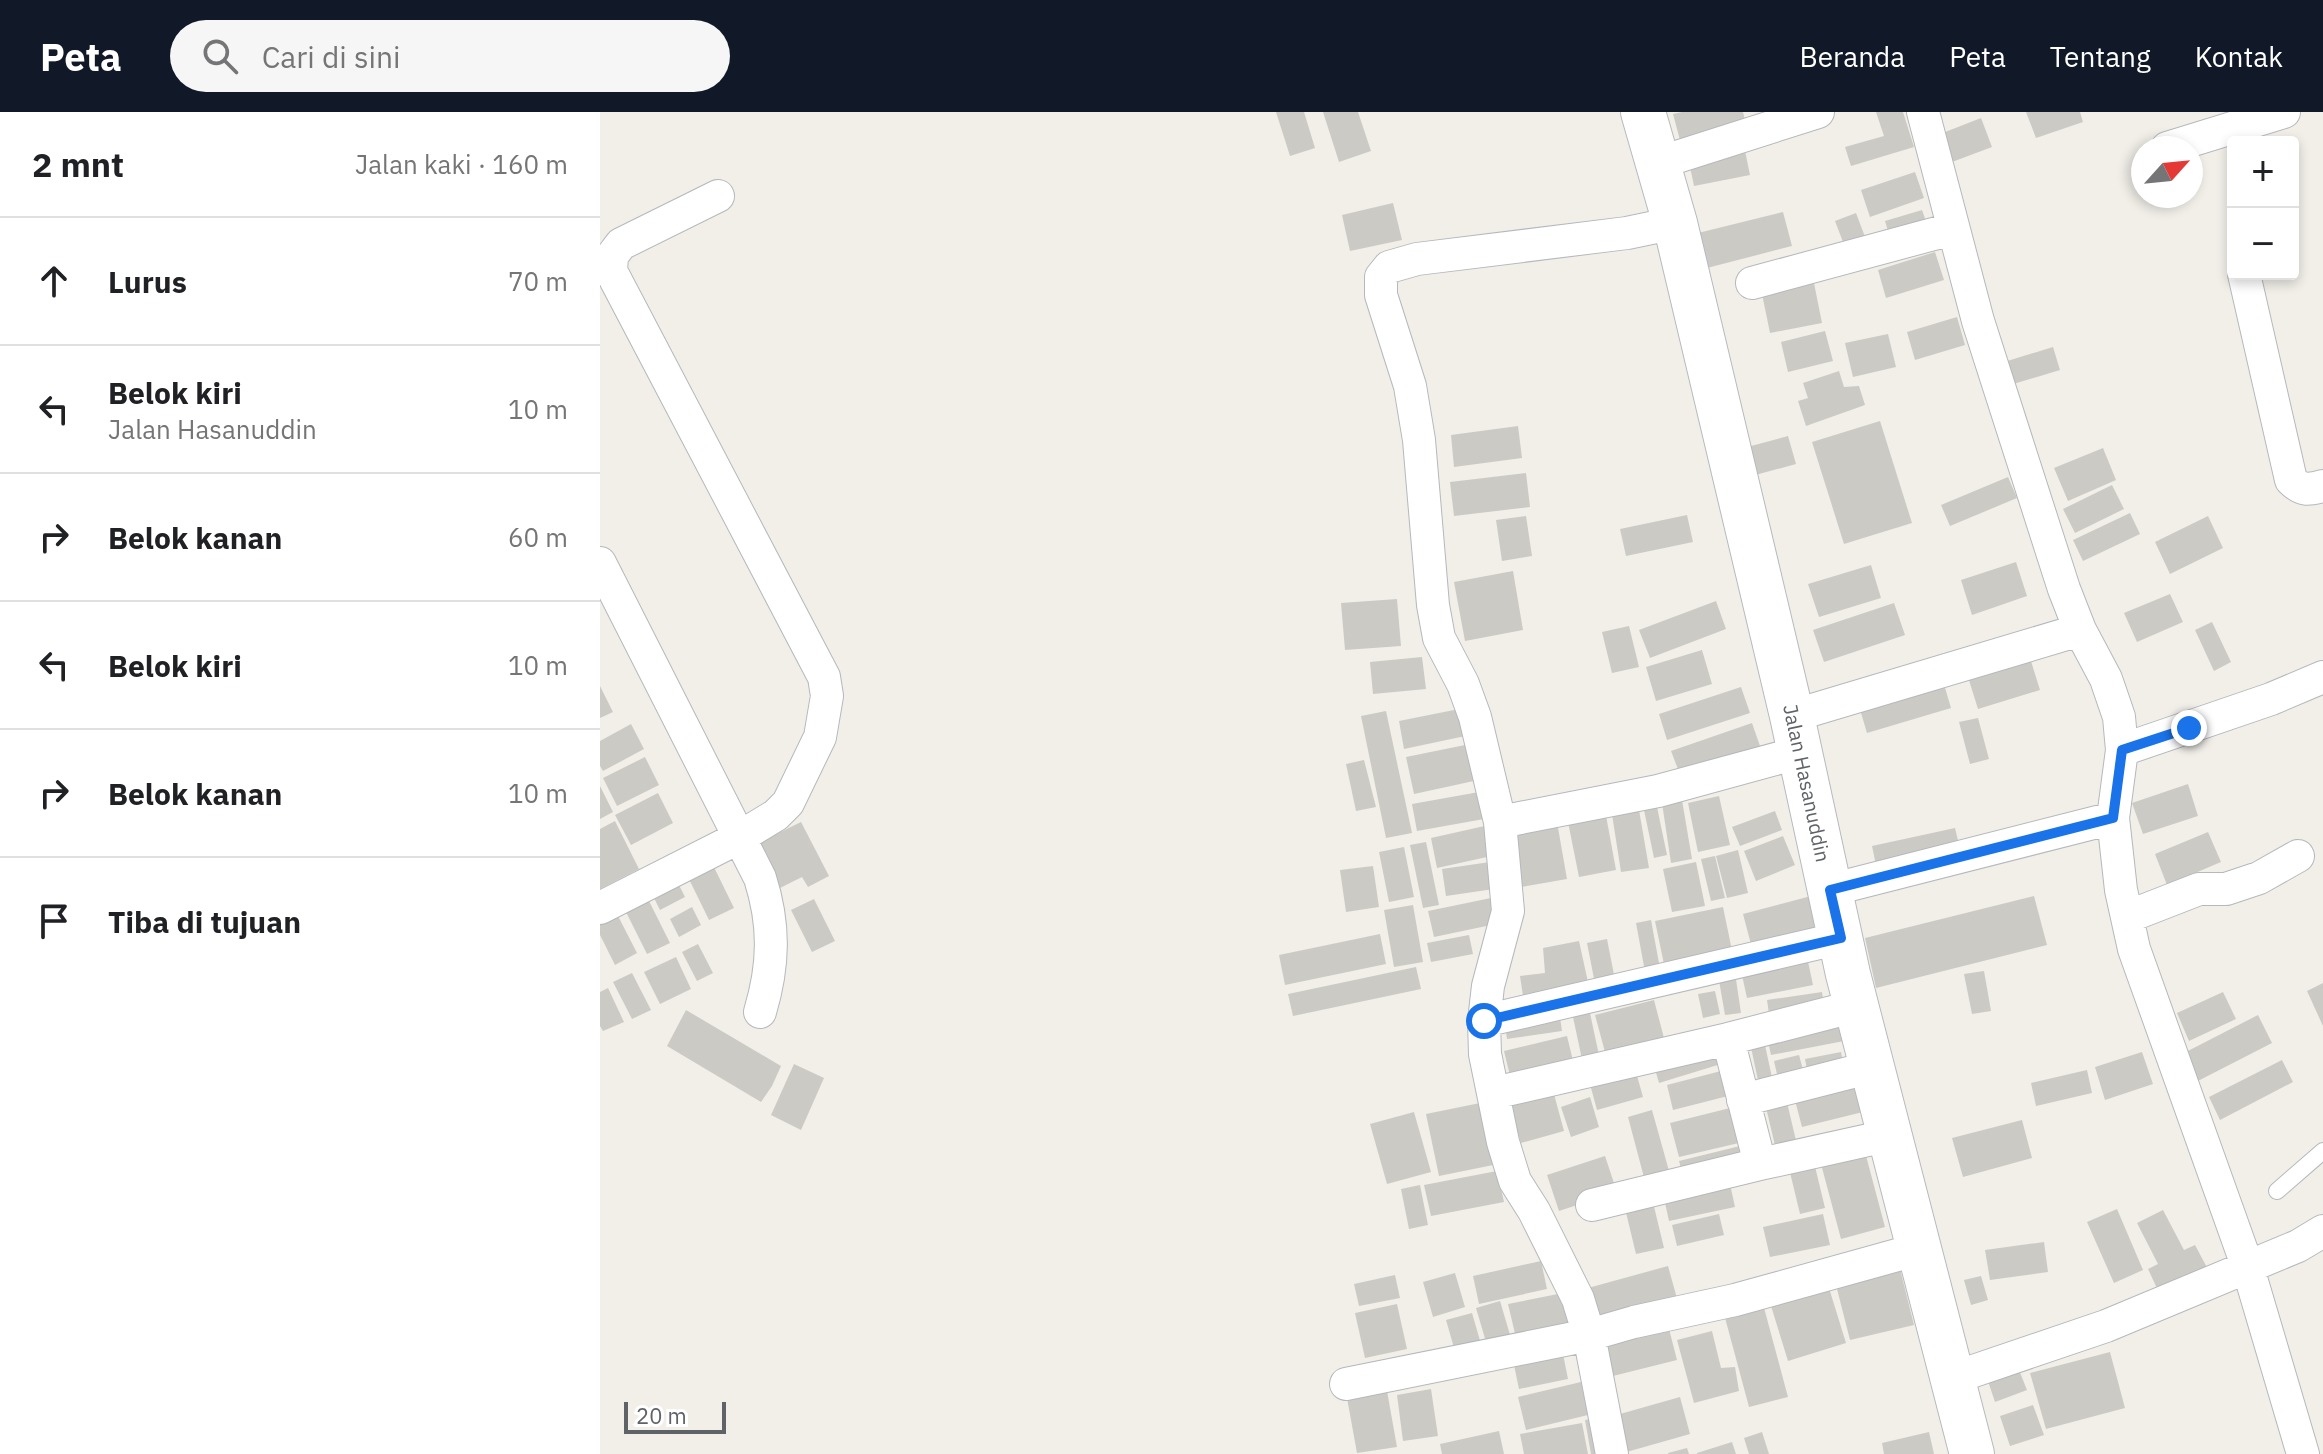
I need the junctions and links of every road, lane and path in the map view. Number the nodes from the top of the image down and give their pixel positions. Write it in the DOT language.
graph roads {
  1 [pos="1643,112"];
  2 [pos="1818,112"];
  3 [pos="1923,112"];
  4 [pos="2284,112"];
  5 [pos="2253,133"];
  6 [pos="2203,142"];
  7 [pos="1658,163"];
  8 [pos="718,196"];
  9 [pos="1675,223"];
  10 [pos="1952,229"];
  11 [pos="2245,280"];
  12 [pos="1752,283"];
  13 [pos="2323,486"];
  14 [pos="600,563"];
  15 [pos="2080,630"];
  16 [pos="2323,677"];
  17 [pos="1796,734"];
  18 [pos="2122,750"];
  19 [pos="2113,818"];
  20 [pos="1500,822"];
  21 [pos="740,837"];
  22 [pos="2298,856"];
  23 [pos="1830,890"];
  24 [pos="600,908"];
  25 [pos="2127,917"];
  26 [pos="1841,938"];
  27 [pos="1856,1006"];
  28 [pos="760,1012"];
  29 [pos="1484,1021"];
  30 [pos="1728,1039"];
  31 [pos="1872,1067"];
  32 [pos="1494,1093"];
  33 [pos="1743,1100"];
  34 [pos="1891,1135"];
  35 [pos="2323,1151"];
  36 [pos="1760,1164"];
  37 [pos="2277,1191"];
  38 [pos="1592,1205"];
  39 [pos="2323,1231"];
  40 [pos="1919,1249"];
  41 [pos="2248,1268"];
  42 [pos="1589,1335"];
  43 [pos="1953,1378"];
  44 [pos="1346,1384"];
  45 [pos="1612,1454"];
  46 [pos="1972,1454"];
  47 [pos="2303,1454"];
  1 -- 7 [label="main road, Jalan Hasanuddin"];
  2 -- 7 [label="street"];
  3 -- 10 [label="street"];
  4 -- 5 [label="street"];
  5 -- 6 [label="street"];
  7 -- 9 [label="main road, Jalan Hasanuddin"];
  8 -- 21 [label="street"];
  9 -- 17 [label="main road, Jalan Hasanuddin"];
  9 -- 20 [label="street"];
  10 -- 12 [label="street"];
  10 -- 15 [label="street"];
  11 -- 13 [label="street"];
  14 -- 21 [label="street"];
  15 -- 17 [label="street"];
  15 -- 18 [label="street"];
  16 -- 18 [label="street"];
  17 -- 20 [label="street"];
  17 -- 23 [label="main road, Jalan Hasanuddin"];
  18 -- 19 [label="street"];
  19 -- 23 [label="street"];
  19 -- 25 [label="street"];
  20 -- 29 [label="street"];
  21 -- 24 [label="street"];
  21 -- 28 [label="street"];
  22 -- 25 [label="street"];
  23 -- 26 [label="main road, Jalan Hasanuddin"];
  25 -- 41 [label="street"];
  26 -- 27 [label="main road, Jalan Hasanuddin"];
  26 -- 29 [label="street"];
  27 -- 30 [label="street"];
  27 -- 31 [label="main road, Jalan Hasanuddin"];
  29 -- 32 [label="street"];
  30 -- 32 [label="street"];
  30 -- 33 [label="street"];
  31 -- 33 [label="street"];
  31 -- 34 [label="main road, Jalan Hasanuddin"];
  32 -- 42 [label="street"];
  33 -- 36 [label="street"];
  34 -- 36 [label="street"];
  34 -- 40 [label="main road, Jalan Hasanuddin"];
  35 -- 37 [label="lane"];
  36 -- 38 [label="street"];
  39 -- 41 [label="street"];
  40 -- 42 [label="street"];
  40 -- 43 [label="main road, Jalan Hasanuddin"];
  41 -- 43 [label="street"];
  41 -- 47 [label="street"];
  42 -- 44 [label="street"];
  42 -- 45 [label="street"];
  43 -- 46 [label="main road, Jalan Hasanuddin"];
}
